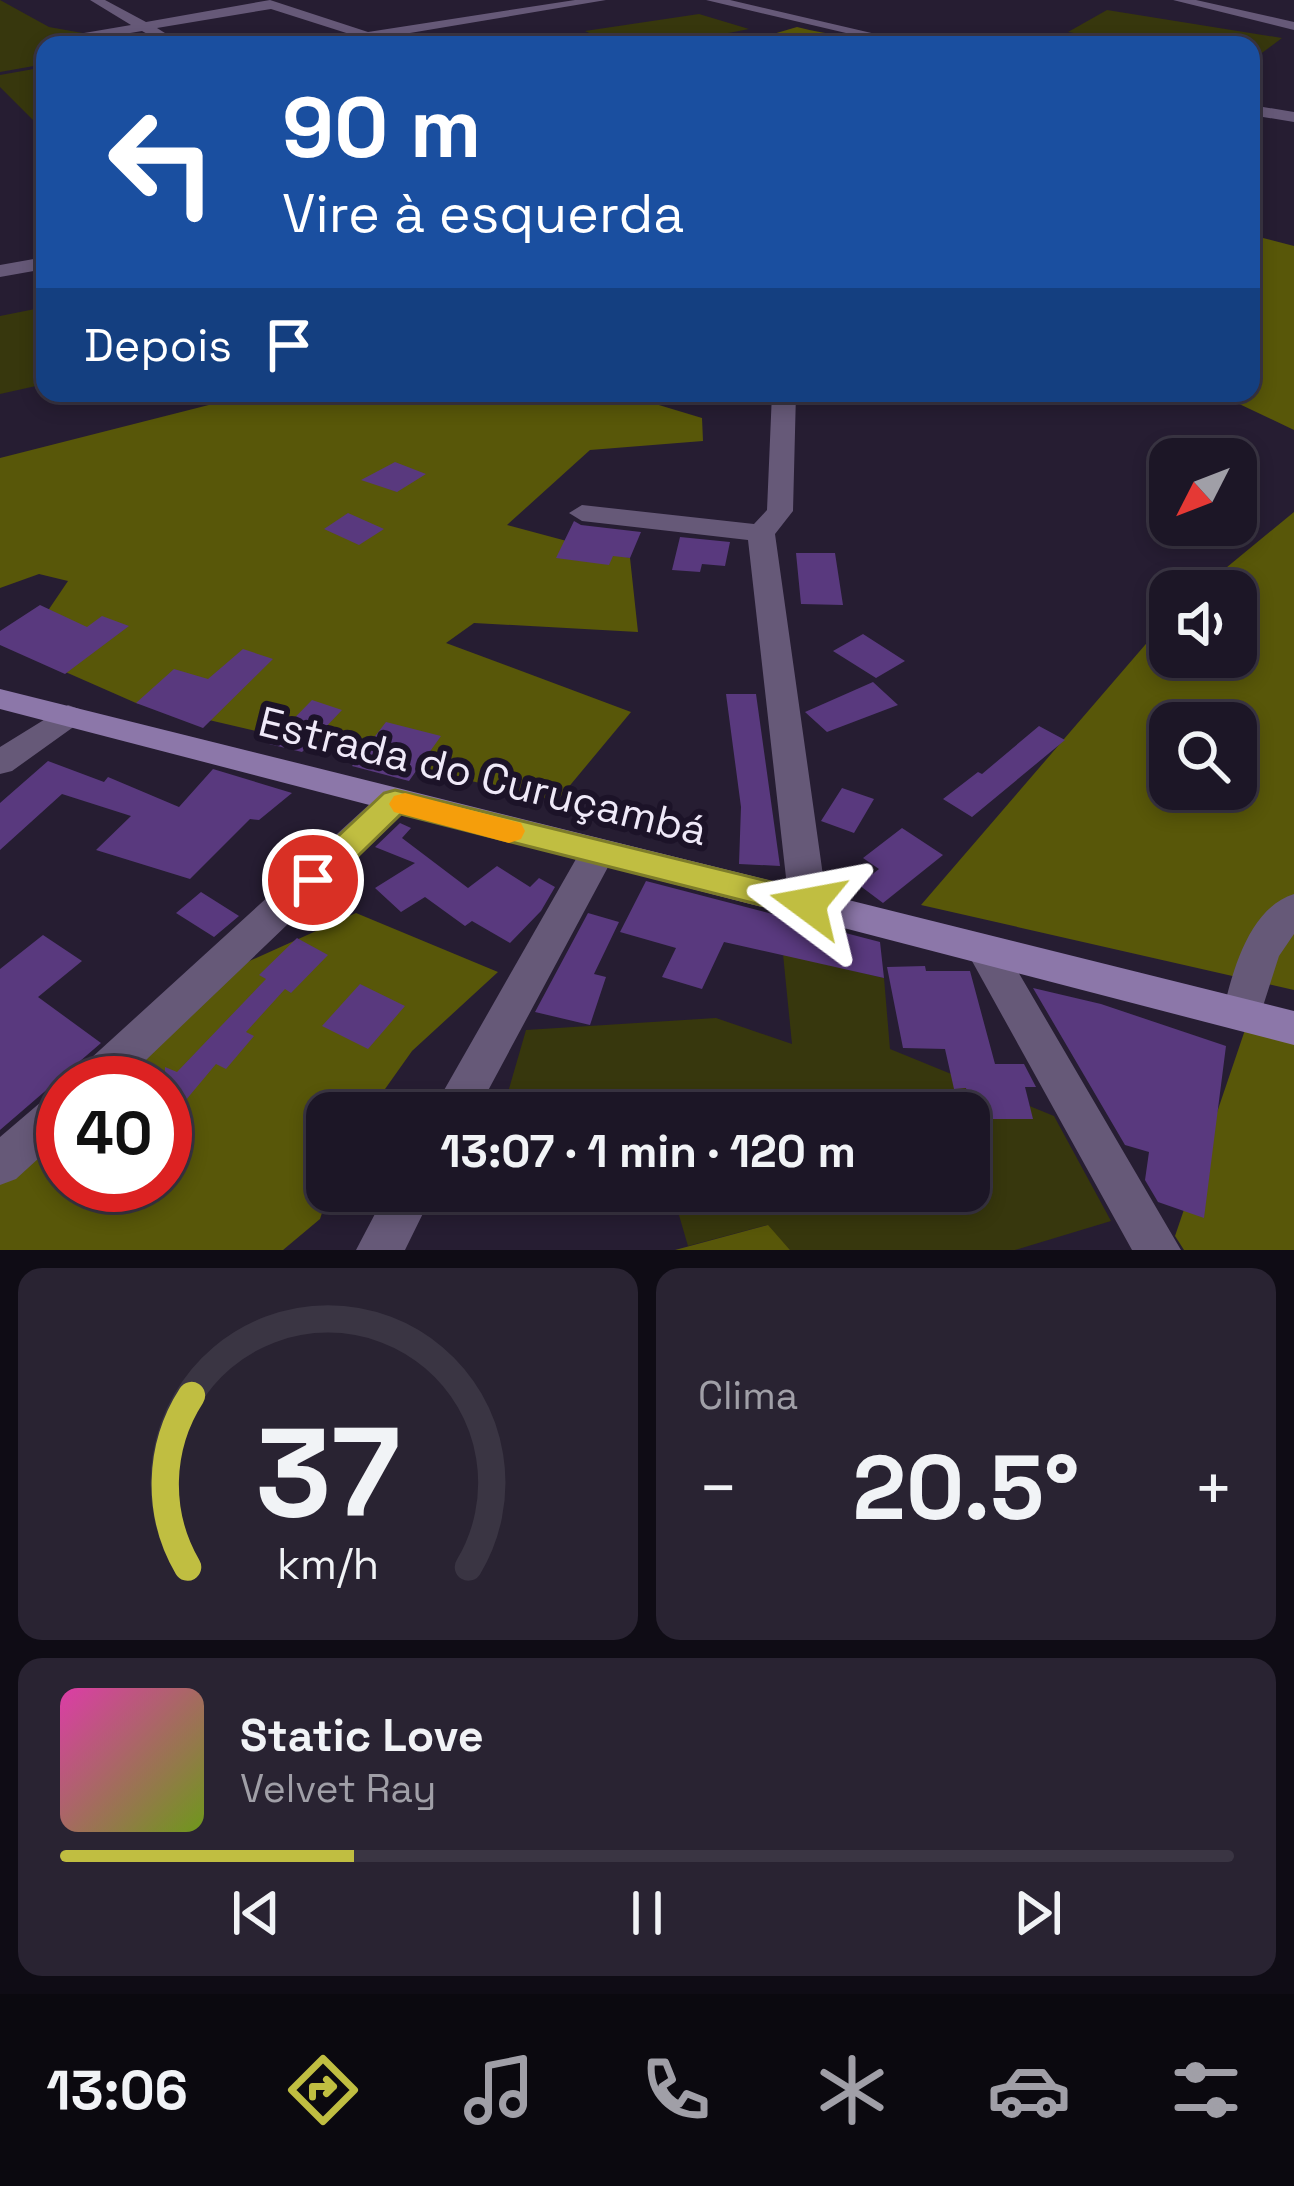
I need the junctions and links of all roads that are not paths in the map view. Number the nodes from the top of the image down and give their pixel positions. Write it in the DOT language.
graph roads {
  1 [pos="96,0"];
  2 [pos="600,0"];
  3 [pos="712,0"];
  4 [pos="1179,0"];
  5 [pos="264,2"];
  6 [pos="143,26"];
  7 [pos="1294,26"];
  8 [pos="368,35"];
  9 [pos="89,36"];
  10 [pos="161,36"];
  11 [pos="875,36"];
  12 [pos="1260,111"];
  13 [pos="1294,117"];
  14 [pos="36,265"];
  15 [pos="0,272"];
  16 [pos="784,402"];
  17 [pos="582,513"];
  18 [pos="761,533"];
  19 [pos="0,699"];
  20 [pos="68,716"];
  21 [pos="0,763"];
  22 [pos="395,801"];
  23 [pos="597,854"];
  24 [pos="808,904"];
  25 [pos="1294,908"];
  26 [pos="986,952"];
  27 [pos="1243,1013"];
  28 [pos="1294,1028"];
  29 [pos="122,1056"];
  30 [pos="465,1092"];
  31 [pos="36,1133"];
  32 [pos="0,1165"];
  33 [pos="400,1212"];
  34 [pos="380,1250"];
  35 [pos="1157,1250"];
  1 -- 6 [label="street"];
  2 -- 8 [label="street"];
  3 -- 11 [label="street"];
  4 -- 7 [label="street"];
  5 -- 6 [label="street"];
  5 -- 8 [label="street"];
  6 -- 9 [label="street"];
  6 -- 10 [label="street"];
  12 -- 13 [label="street"];
  14 -- 15 [label="street"];
  16 -- 18 [label="street"];
  17 -- 18 [label="street"];
  18 -- 24 [label="street"];
  19 -- 20 [label="street, Estrada do Curuçambá"];
  20 -- 21 [label="street"];
  20 -- 22 [label="street, Estrada do Curuçambá"];
  22 -- 23 [label="street, Estrada do Curuçambá"];
  22 -- 29 [label="street"];
  23 -- 24 [label="street, Estrada do Curuçambá"];
  23 -- 30 [label="street"];
  24 -- 26 [label="street, Estrada do Curuçambá"];
  25 -- 27 [label="street"];
  26 -- 27 [label="street, Estrada do Curuçambá"];
  26 -- 35 [label="street"];
  27 -- 28 [label="street, Estrada do Curuçambá"];
  31 -- 32 [label="street"];
  33 -- 34 [label="street"];
}
